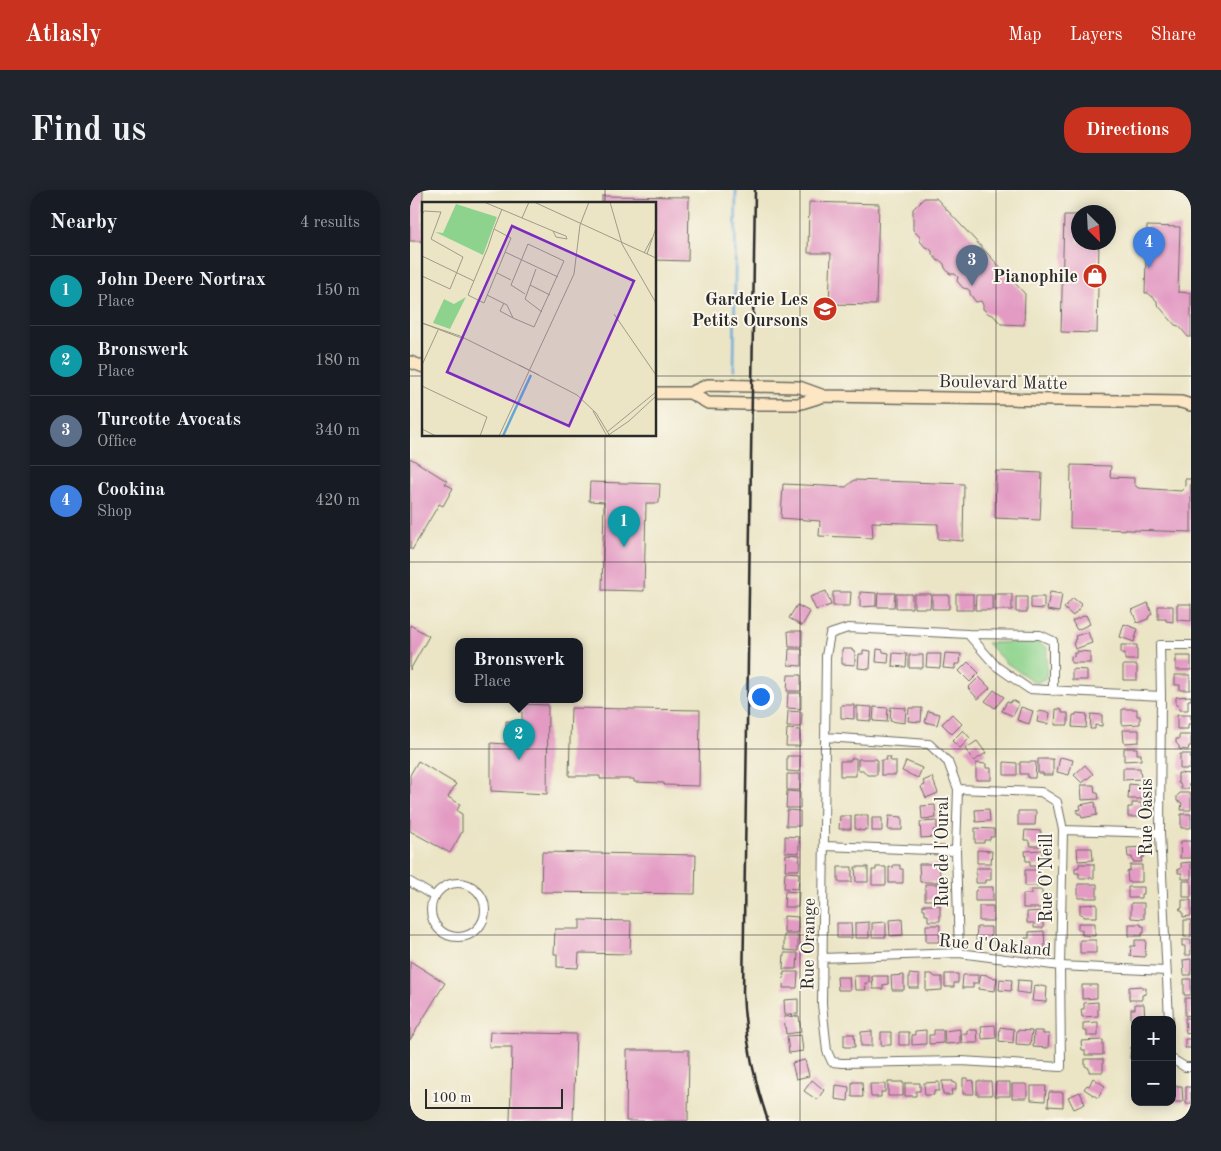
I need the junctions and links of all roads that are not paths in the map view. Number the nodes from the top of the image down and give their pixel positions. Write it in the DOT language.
graph roads {
  1 [pos="410,362"];
  2 [pos="422,366"];
  3 [pos="656,393"];
  4 [pos="690,393"];
  5 [pos="824,396"];
  6 [pos="1187,402"];
  7 [pos="968,634"];
  8 [pos="1191,645"];
  9 [pos="1053,691"];
  10 [pos="1161,696"];
  11 [pos="825,737"];
  12 [pos="958,790"];
  13 [pos="1063,830"];
  14 [pos="1160,833"];
  15 [pos="824,846"];
  16 [pos="956,851"];
  17 [pos="410,882"];
  18 [pos="435,898"];
  19 [pos="959,954"];
  20 [pos="822,958"];
  21 [pos="1060,966"];
  22 [pos="1166,971"];
  23 [pos="1169,1016"];
  24 [pos="1175,1061"];
  25 [pos="1191,1067"];
  1 -- 2 [label="main road"];
  3 -- 4 [label="main road, Boulevard Matte"];
  4 -- 5 [label="main road, Boulevard Matte"];
  4 -- 5 [label="main road, Boulevard Matte"];
  5 -- 6 [label="main road, Boulevard Matte"];
  7 -- 9 [label="street"];
  7 -- 9 [label="street, Rue Orange"];
  7 -- 11 [label="street, Rue Orange"];
  8 -- 10 [label="street, Rue Oasis"];
  9 -- 10 [label="street"];
  10 -- 14 [label="street, Rue Oasis"];
  11 -- 12 [label="street, Rue de l'Oural"];
  11 -- 15 [label="street, Rue Orange"];
  12 -- 13 [label="street, Rue O'Neill"];
  12 -- 16 [label="street, Rue de l'Oural"];
  13 -- 14 [label="street"];
  13 -- 21 [label="street, Rue O'Neill"];
  14 -- 22 [label="street, Rue Oasis"];
  15 -- 16 [label="street"];
  15 -- 20 [label="street, Rue Orange"];
  16 -- 19 [label="street, Rue de l'Oural"];
  17 -- 18 [label="street"];
  18 -- 18 [label="street"];
  19 -- 20 [label="street, Rue d'Oakland"];
  19 -- 21 [label="street, Rue d'Oakland"];
  20 -- 21 [label="street, Rue Orange"];
  21 -- 22 [label="street, Rue d'Oakland"];
  22 -- 23 [label="street, Rue Oasis"];
  24 -- 25 [label="street"];
}
